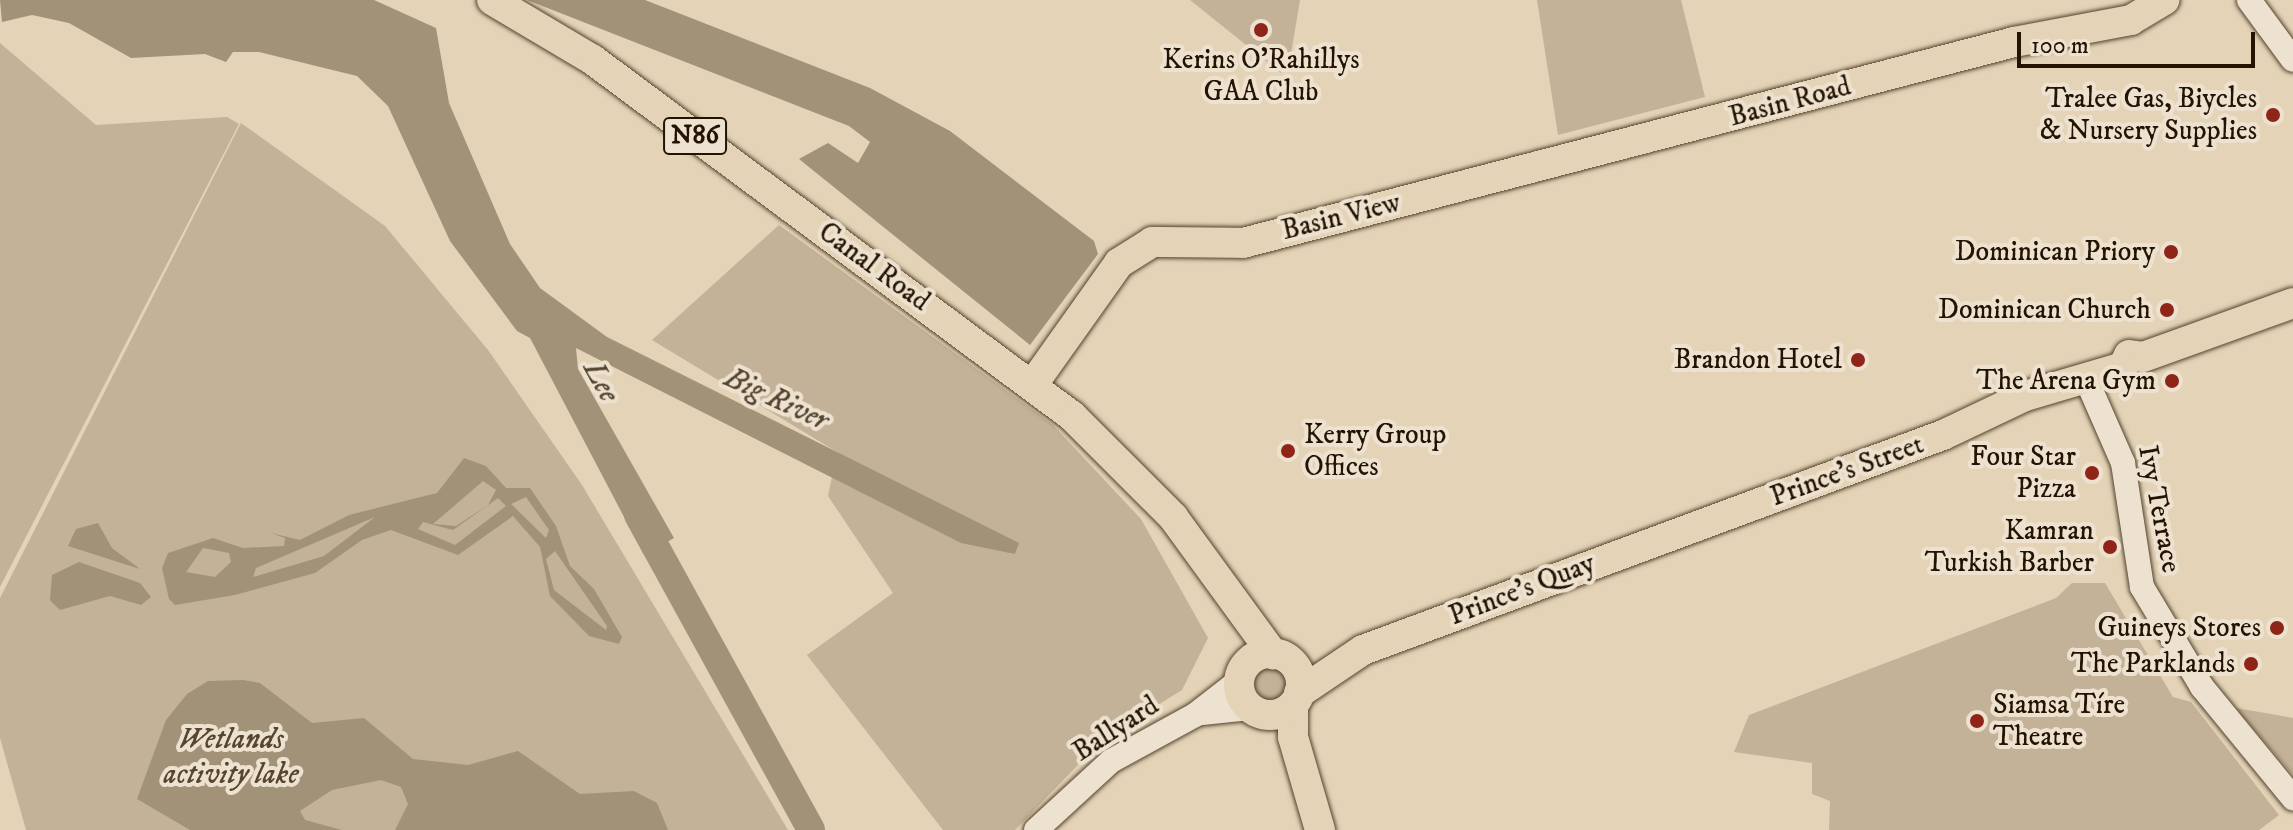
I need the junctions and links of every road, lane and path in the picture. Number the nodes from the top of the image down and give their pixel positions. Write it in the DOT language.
graph roads {
  1 [pos="492,0"];
  2 [pos="2164,0"];
  3 [pos="2249,0"];
  4 [pos="2293,60"];
  5 [pos="1547,167"];
  6 [pos="2293,303"];
  7 [pos="1033,384"];
  8 [pos="2072,385"];
  9 [pos="1682,531"];
  10 [pos="1215,581"];
  11 [pos="1363,650"];
  12 [pos="1279,656"];
  13 [pos="1241,675"];
  14 [pos="1296,699"];
  15 [pos="1257,711"];
  16 [pos="1195,715"];
  17 [pos="1306,786"];
  18 [pos="2293,798"];
  19 [pos="1036,830"];
  20 [pos="1320,830"];
  1 -- 7 [label="main road, Canal Road / N86"];
  2 -- 5 [label="main road, Basin Road"];
  3 -- 4 [label="street"];
  5 -- 7 [label="main road, Basin View"];
  6 -- 8 [label="main road, Prince's Street"];
  7 -- 10 [label="main road, Canal Road / N86"];
  8 -- 9 [label="main road, Prince's Street"];
  8 -- 18 [label="street, Ivy Terrace"];
  9 -- 11 [label="main road, Prince's Quay"];
  10 -- 12 [label="main road, N86"];
  10 -- 13 [label="main road, N86"];
  11 -- 12 [label="main road, Prince's Quay"];
  11 -- 14 [label="main road, Prince's Quay"];
  12 -- 13 [label="main road"];
  12 -- 14 [label="main road, N86"];
  13 -- 15 [label="main road, N86"];
  13 -- 16 [label="street"];
  14 -- 15 [label="main road"];
  14 -- 17 [label="main road, N86"];
  15 -- 16 [label="street"];
  15 -- 17 [label="main road, N86"];
  16 -- 19 [label="street, Ballyard"];
  17 -- 20 [label="main road, N86"];
}
